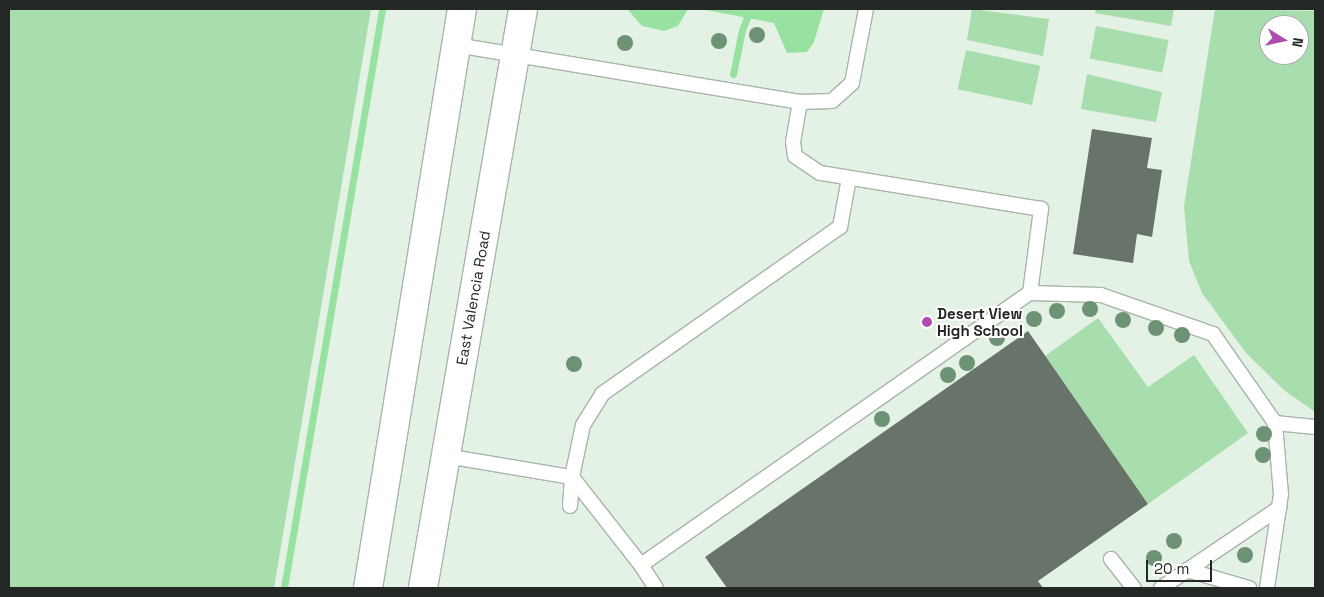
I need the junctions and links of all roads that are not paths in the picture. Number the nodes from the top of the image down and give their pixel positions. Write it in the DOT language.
graph roads {
  1 [pos="462,9"];
  2 [pos="523,9"];
  3 [pos="866,9"];
  4 [pos="457,45"];
  5 [pos="516,54"];
  6 [pos="800,102"];
  7 [pos="849,178"];
  8 [pos="1030,293"];
  9 [pos="1275,423"];
  10 [pos="1315,427"];
  11 [pos="446,456"];
  12 [pos="572,477"];
  13 [pos="570,506"];
  14 [pos="1279,508"];
  15 [pos="1111,559"];
  16 [pos="641,565"];
  17 [pos="1187,570"];
  18 [pos="368,588"];
  19 [pos="423,588"];
  20 [pos="656,588"];
  21 [pos="1134,588"];
  22 [pos="1161,588"];
  23 [pos="1249,588"];
  24 [pos="1267,588"];
  1 -- 4 [label="main road"];
  2 -- 5 [label="main road, East Valencia Road"];
  3 -- 6 [label="lane"];
  4 -- 5 [label="lane"];
  4 -- 18 [label="main road"];
  5 -- 6 [label="lane"];
  5 -- 11 [label="main road, East Valencia Road"];
  6 -- 7 [label="lane"];
  7 -- 8 [label="lane"];
  7 -- 12 [label="lane"];
  8 -- 9 [label="lane"];
  8 -- 16 [label="lane"];
  9 -- 10 [label="lane"];
  9 -- 14 [label="lane"];
  11 -- 12 [label="lane"];
  11 -- 19 [label="main road, East Valencia Road"];
  12 -- 13 [label="lane"];
  12 -- 16 [label="lane"];
  14 -- 17 [label="lane"];
  14 -- 24 [label="lane"];
  15 -- 21 [label="lane"];
  16 -- 20 [label="lane"];
  17 -- 22 [label="lane"];
  17 -- 23 [label="lane"];
}
